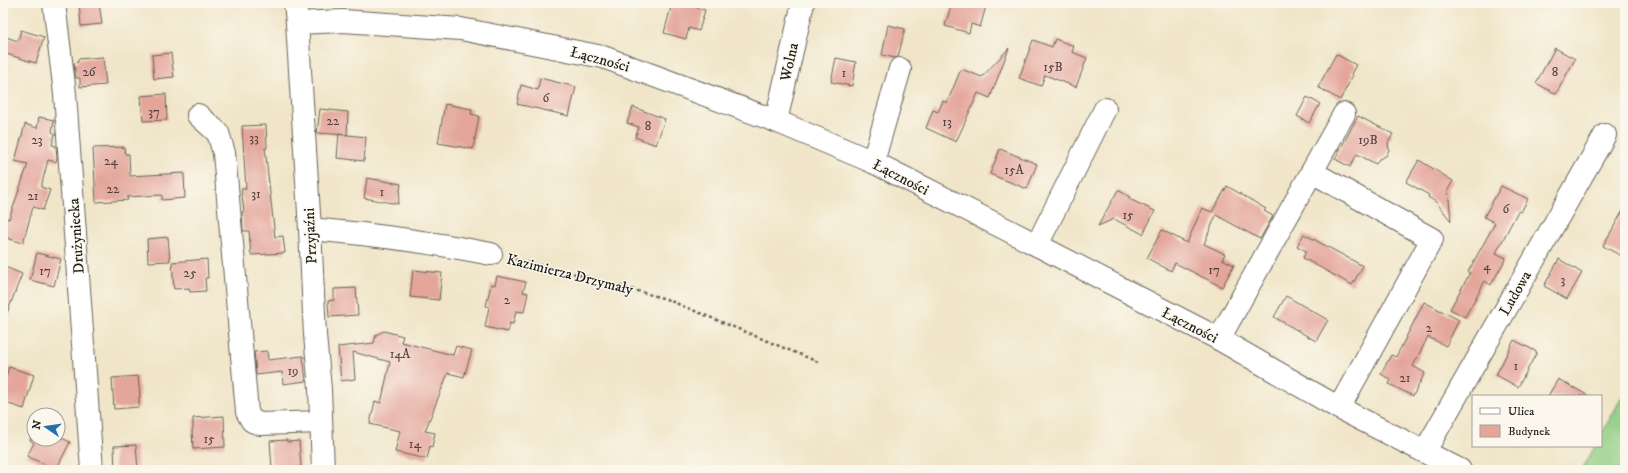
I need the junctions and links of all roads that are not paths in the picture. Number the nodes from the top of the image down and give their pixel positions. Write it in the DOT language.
graph roads {
  1 [pos="54,3"];
  2 [pos="803,3"];
  3 [pos="296,13"];
  4 [pos="900,69"];
  5 [pos="1105,109"];
  6 [pos="1344,114"];
  7 [pos="198,115"];
  8 [pos="776,120"];
  9 [pos="1605,135"];
  10 [pos="873,162"];
  11 [pos="1312,172"];
  12 [pos="310,228"];
  13 [pos="1037,245"];
  14 [pos="491,254"];
  15 [pos="1219,340"];
  16 [pos="1339,408"];
  17 [pos="321,422"];
  18 [pos="1425,451"];
  19 [pos="92,470"];
  20 [pos="323,470"];
  21 [pos="1460,470"];
  1 -- 19 [label="street, Drużyniecka"];
  2 -- 8 [label="street, Wolna"];
  3 -- 8 [label="street, Łączności"];
  3 -- 12 [label="street, Przyjaźni"];
  4 -- 10 [label="street"];
  5 -- 13 [label="street"];
  6 -- 11 [label="street"];
  7 -- 17 [label="street"];
  8 -- 10 [label="street, Łączności"];
  9 -- 18 [label="street, Ludowa"];
  10 -- 13 [label="street, Łączności"];
  11 -- 15 [label="street"];
  11 -- 16 [label="street"];
  12 -- 14 [label="street, Kazimierza Drzymały"];
  12 -- 17 [label="street, Przyjaźni"];
  13 -- 15 [label="street, Łączności"];
  15 -- 16 [label="street, Łączności"];
  16 -- 18 [label="street, Łączności"];
  17 -- 20 [label="street, Przyjaźni"];
  18 -- 21 [label="street, Łączności"];
}
